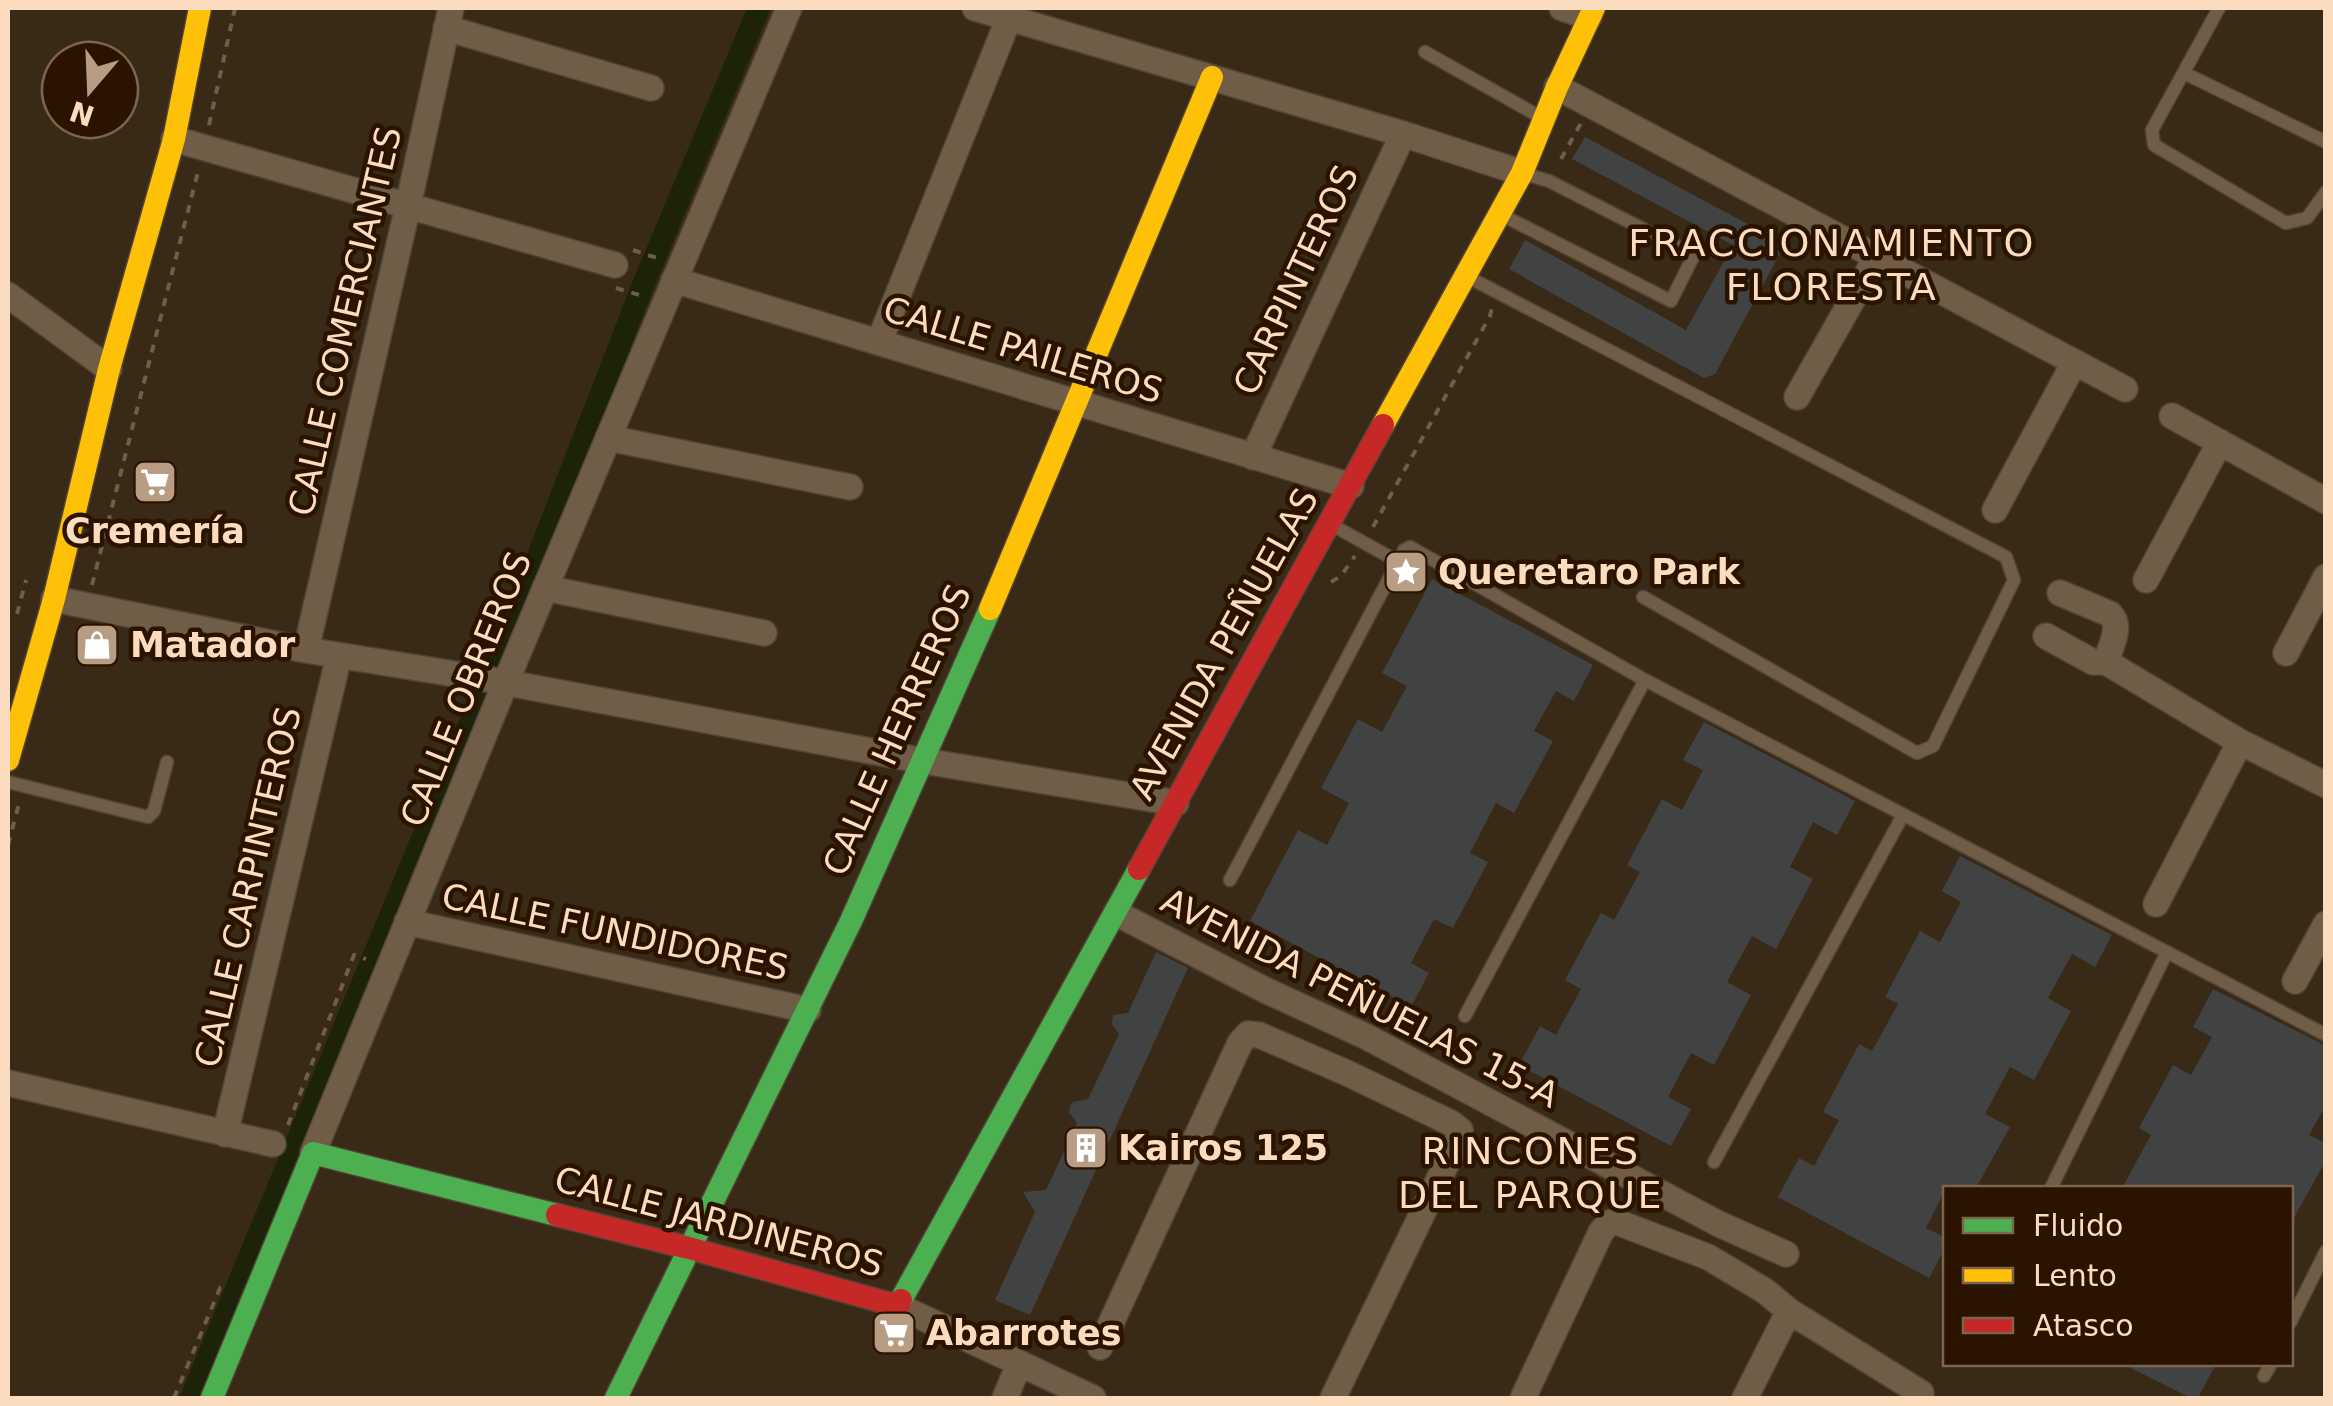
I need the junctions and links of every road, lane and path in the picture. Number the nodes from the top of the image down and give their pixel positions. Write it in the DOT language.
graph roads {
  1 [pos="235,8"];
  2 [pos="789,8"];
  3 [pos="975,8"];
  4 [pos="1562,8"];
  5 [pos="2219,8"];
  6 [pos="194,11"];
  7 [pos="1592,12"];
  8 [pos="1012,13"];
  9 [pos="448,18"];
  10 [pos="1426,52"];
  11 [pos="2184,73"];
  12 [pos="1212,77"];
  13 [pos="1557,87"];
  14 [pos="651,88"];
  15 [pos="1544,119"];
  16 [pos="1403,134"];
  17 [pos="174,139"];
  18 [pos="2326,142"];
  19 [pos="204,148"];
  20 [pos="1522,173"];
  21 [pos="2326,192"];
  22 [pos="408,206"];
  23 [pos="1500,214"];
  24 [pos="1876,258"];
  25 [pos="622,268"];
  26 [pos="668,270"];
  27 [pos="1466,276"];
  28 [pos="8,294"];
  29 [pos="647,297"];
  30 [pos="879,342"];
  31 [pos="2074,363"];
  32 [pos="109,369"];
  33 [pos="2125,389"];
  34 [pos="1797,397"];
  35 [pos="1078,402"];
  36 [pos="2172,416"];
  37 [pos="608,438"];
  38 [pos="2220,442"];
  39 [pos="1252,457"];
  40 [pos="1350,486"];
  41 [pos="850,487"];
  42 [pos="2326,501"];
  43 [pos="1995,510"];
  44 [pos="1330,524"];
  45 [pos="1398,561"];
  46 [pos="2326,577"];
  47 [pos="2146,580"];
  48 [pos="545,588"];
  49 [pos="2060,593"];
  50 [pos="1644,597"];
  51 [pos="54,599"];
  52 [pos="87,605"];
  53 [pos="764,632"];
  54 [pos="2046,636"];
  55 [pos="306,650"];
  56 [pos="2286,654"];
  57 [pos="339,656"];
  58 [pos="2106,662"];
  59 [pos="1645,680"];
  60 [pos="498,682"];
  61 [pos="13,717"];
  62 [pos="2240,742"];
  63 [pos="8,760"];
  64 [pos="924,761"];
  65 [pos="168,762"];
  66 [pos="8,782"];
  67 [pos="2326,785"];
  68 [pos="1176,803"];
  69 [pos="1903,814"];
  70 [pos="1230,880"];
  71 [pos="2156,904"];
  72 [pos="1116,912"];
  73 [pos="407,922"];
  74 [pos="2326,924"];
  75 [pos="2167,952"];
  76 [pos="363,958"];
  77 [pos="2295,981"];
  78 [pos="808,1010"];
  79 [pos="1465,1016"];
  80 [pos="2326,1035"];
  81 [pos="1365,1036"];
  82 [pos="321,1040"];
  83 [pos="331,1044"];
  84 [pos="1388,1048"];
  85 [pos="1347,1073"];
  86 [pos="8,1084"];
  87 [pos="1372,1085"];
  88 [pos="225,1134"];
  89 [pos="273,1144"];
  90 [pos="313,1153"];
  91 [pos="1714,1162"];
  92 [pos="2051,1186"];
  93 [pos="1709,1219"];
  94 [pos="1684,1246"];
  95 [pos="689,1248"];
  96 [pos="2326,1251"];
  97 [pos="1786,1254"];
  98 [pos="1708,1256"];
  99 [pos="220,1288"];
  100 [pos="898,1306"];
  101 [pos="1788,1310"];
  102 [pos="2293,1316"];
  103 [pos="1100,1346"];
  104 [pos="1020,1364"];
  105 [pos="1921,1393"];
  106 [pos="174,1398"];
  107 [pos="212,1398"];
  108 [pos="616,1398"];
  109 [pos="1005,1398"];
  110 [pos="1093,1398"];
  111 [pos="1332,1398"];
  112 [pos="1523,1398"];
  113 [pos="1746,1398"];
  1 -- 19 [label="path"];
  2 -- 26 [label="street, CALLE OBREROS"];
  3 -- 8 [label="street"];
  4 -- 7 [label="street"];
  5 -- 11 [label="lane"];
  6 -- 17 [label="street"];
  7 -- 13 [label="street, AVENIDA PEÑUELAS"];
  8 -- 12 [label="street"];
  8 -- 30 [label="street"];
  9 -- 14 [label="street"];
  9 -- 22 [label="street, CALLE COMERCIANTES"];
  10 -- 15 [label="lane"];
  11 -- 18 [label="lane"];
  11 -- 21 [label="lane"];
  12 -- 16 [label="street"];
  12 -- 35 [label="street, CALLE HERREROS"];
  13 -- 15 [label="street, AVENIDA PEÑUELAS"];
  13 -- 24 [label="street"];
  15 -- 20 [label="street, AVENIDA PEÑUELAS"];
  16 -- 20 [label="street"];
  16 -- 39 [label="street, CARPINTEROS"];
  17 -- 19 [label="street"];
  17 -- 32 [label="street"];
  19 -- 22 [label="street"];
  19 -- 52 [label="path"];
  20 -- 23 [label="street, AVENIDA PEÑUELAS"];
  20 -- 23 [label="lane"];
  22 -- 25 [label="street"];
  22 -- 55 [label="street, CALLE COMERCIANTES"];
  23 -- 27 [label="street, AVENIDA PEÑUELAS"];
  24 -- 31 [label="street"];
  24 -- 34 [label="street"];
  25 -- 26 [label="path"];
  25 -- 29 [label="path"];
  26 -- 30 [label="street, CALLE PAILEROS"];
  26 -- 37 [label="street, CALLE OBREROS"];
  27 -- 40 [label="street, AVENIDA PEÑUELAS"];
  27 -- 50 [label="lane"];
  28 -- 32 [label="street"];
  30 -- 35 [label="street, CALLE PAILEROS"];
  31 -- 33 [label="street"];
  31 -- 43 [label="street"];
  32 -- 51 [label="street"];
  35 -- 39 [label="street, CALLE PAILEROS"];
  35 -- 64 [label="street, CALLE HERREROS"];
  36 -- 38 [label="street"];
  37 -- 41 [label="street"];
  37 -- 48 [label="street, CALLE OBREROS"];
  38 -- 42 [label="street"];
  38 -- 47 [label="street"];
  39 -- 40 [label="street, CALLE PAILEROS"];
  40 -- 44 [label="street, AVENIDA PEÑUELAS"];
  44 -- 45 [label="lane"];
  44 -- 68 [label="street, AVENIDA PEÑUELAS"];
  45 -- 59 [label="lane"];
  45 -- 70 [label="lane"];
  46 -- 56 [label="street"];
  48 -- 53 [label="street"];
  48 -- 60 [label="street, CALLE OBREROS"];
  49 -- 58 [label="street"];
  51 -- 52 [label="street"];
  51 -- 61 [label="street"];
  52 -- 55 [label="street"];
  54 -- 58 [label="street"];
  55 -- 57 [label="street"];
  57 -- 60 [label="street"];
  57 -- 88 [label="street, CALLE CARPINTEROS"];
  58 -- 62 [label="street"];
  59 -- 69 [label="lane"];
  59 -- 79 [label="lane"];
  60 -- 64 [label="street"];
  60 -- 73 [label="street, CALLE OBREROS"];
  61 -- 63 [label="street"];
  62 -- 67 [label="street"];
  62 -- 71 [label="street"];
  64 -- 68 [label="street"];
  64 -- 78 [label="street, CALLE HERREROS"];
  65 -- 66 [label="lane"];
  68 -- 72 [label="street, AVENIDA PEÑUELAS"];
  69 -- 75 [label="lane"];
  69 -- 91 [label="lane"];
  72 -- 81 [label="street, AVENIDA PEÑUELAS 15-A"];
  72 -- 100 [label="street, AVENIDA PEÑUELAS"];
  73 -- 78 [label="street, CALLE FUNDIDORES"];
  73 -- 90 [label="street, CALLE OBREROS"];
  74 -- 77 [label="street"];
  75 -- 80 [label="lane"];
  75 -- 92 [label="lane"];
  76 -- 82 [label="path"];
  78 -- 95 [label="street, CALLE HERREROS"];
  81 -- 84 [label="street, AVENIDA PEÑUELAS 15-A"];
  81 -- 85 [label="street"];
  82 -- 83 [label="path"];
  82 -- 89 [label="path"];
  84 -- 87 [label="street"];
  84 -- 93 [label="street, AVENIDA PEÑUELAS 15-A"];
  85 -- 87 [label="street"];
  85 -- 103 [label="street"];
  86 -- 88 [label="street"];
  87 -- 111 [label="street"];
  88 -- 89 [label="street"];
  90 -- 95 [label="street, CALLE JARDINEROS"];
  90 -- 107 [label="street, CALLE OBREROS"];
  93 -- 94 [label="street"];
  93 -- 97 [label="street, AVENIDA PEÑUELAS 15-A"];
  93 -- 98 [label="street"];
  94 -- 98 [label="street"];
  94 -- 112 [label="street"];
  95 -- 100 [label="street, CALLE JARDINEROS"];
  95 -- 108 [label="street, CALLE HERREROS"];
  96 -- 102 [label="lane"];
  98 -- 101 [label="street"];
  99 -- 106 [label="path"];
  100 -- 104 [label="street, CALLE JARDINEROS"];
  101 -- 105 [label="street"];
  101 -- 113 [label="street"];
  104 -- 109 [label="street"];
  104 -- 110 [label="street, CALLE JARDINEROS"];
}
